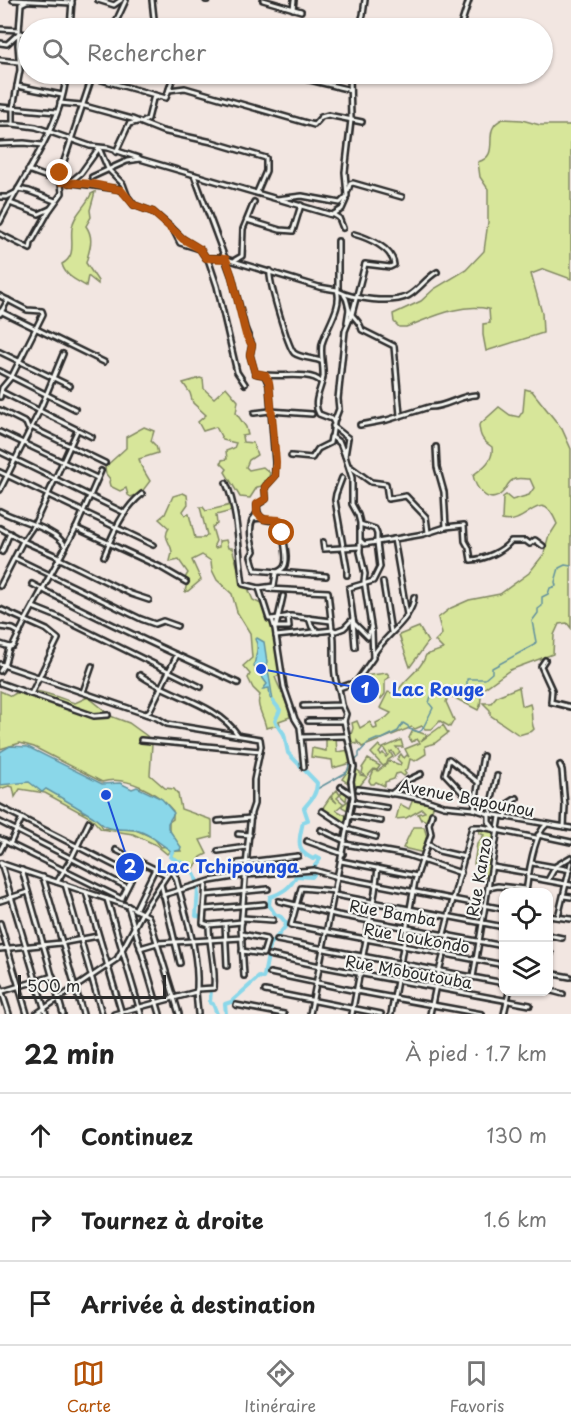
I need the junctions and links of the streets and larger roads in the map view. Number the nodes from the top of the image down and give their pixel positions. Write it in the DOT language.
graph roads {
  1 [pos="13,0"];
  2 [pos="98,0"];
  3 [pos="124,0"];
  4 [pos="152,0"];
  5 [pos="263,0"];
  6 [pos="294,0"];
  7 [pos="365,0"];
  8 [pos="468,0"];
  9 [pos="27,1"];
  10 [pos="72,2"];
  11 [pos="117,4"];
  12 [pos="123,9"];
  13 [pos="293,9"];
  14 [pos="301,11"];
  15 [pos="20,18"];
  16 [pos="71,18"];
  17 [pos="118,18"];
  18 [pos="154,18"];
  19 [pos="362,18"];
  20 [pos="463,18"];
  21 [pos="0,29"];
  22 [pos="18,32"];
  23 [pos="18,33"];
  24 [pos="0,43"];
  25 [pos="0,60"];
  26 [pos="18,62"];
  27 [pos="18,82"];
  28 [pos="65,84"];
  29 [pos="89,84"];
  30 [pos="117,84"];
  31 [pos="171,84"];
  32 [pos="328,84"];
  33 [pos="350,84"];
  34 [pos="17,86"];
  35 [pos="169,90"];
  36 [pos="350,90"];
  37 [pos="63,96"];
  38 [pos="160,97"];
  39 [pos="60,104"];
  40 [pos="81,105"];
  41 [pos="0,107"];
  42 [pos="13,108"];
  43 [pos="57,112"];
  44 [pos="351,120"];
  45 [pos="362,122"];
  46 [pos="141,123"];
  47 [pos="0,124"];
  48 [pos="14,124"];
  49 [pos="48,131"];
  50 [pos="72,139"];
  51 [pos="0,144"];
  52 [pos="42,145"];
  53 [pos="99,148"];
  54 [pos="116,152"];
  55 [pos="140,159"];
  56 [pos="28,170"];
  57 [pos="109,170"];
  58 [pos="194,174"];
  59 [pos="92,177"];
  60 [pos="61,182"];
  61 [pos="69,183"];
  62 [pos="16,191"];
  63 [pos="257,193"];
  64 [pos="127,195"];
  65 [pos="348,196"];
  66 [pos="0,197"];
  67 [pos="402,197"];
  68 [pos="277,199"];
  69 [pos="55,201"];
  70 [pos="10,202"];
  71 [pos="254,202"];
  72 [pos="302,206"];
  73 [pos="51,208"];
  74 [pos="39,214"];
  75 [pos="333,215"];
  76 [pos="46,219"];
  77 [pos="247,220"];
  78 [pos="0,222"];
  79 [pos="343,228"];
  80 [pos="0,234"];
  81 [pos="354,234"];
  82 [pos="338,241"];
  83 [pos="208,259"];
  84 [pos="226,259"];
  85 [pos="233,261"];
  86 [pos="270,272"];
  87 [pos="437,272"];
  88 [pos="338,291"];
  89 [pos="343,294"];
  90 [pos="0,296"];
  91 [pos="357,296"];
  92 [pos="8,299"];
  93 [pos="349,309"];
  94 [pos="0,312"];
  95 [pos="352,314"];
  96 [pos="346,327"];
  97 [pos="37,329"];
  98 [pos="0,352"];
  99 [pos="63,354"];
  100 [pos="20,360"];
  101 [pos="104,362"];
  102 [pos="321,362"];
  103 [pos="0,371"];
  104 [pos="323,371"];
  105 [pos="265,375"];
  106 [pos="12,376"];
  107 [pos="315,378"];
  108 [pos="53,379"];
  109 [pos="322,383"];
  110 [pos="245,384"];
  111 [pos="70,386"];
  112 [pos="0,392"];
  113 [pos="46,395"];
  114 [pos="476,395"];
  115 [pos="0,397"];
  116 [pos="75,409"];
  117 [pos="0,410"];
  118 [pos="270,411"];
  119 [pos="39,412"];
  120 [pos="254,413"];
  121 [pos="312,414"];
  122 [pos="400,415"];
  123 [pos="333,424"];
  124 [pos="360,425"];
  125 [pos="30,428"];
  126 [pos="77,431"];
  127 [pos="0,432"];
  128 [pos="332,435"];
  129 [pos="92,437"];
  130 [pos="23,443"];
  131 [pos="69,445"];
  132 [pos="436,447"];
  133 [pos="0,452"];
  134 [pos="291,456"];
  135 [pos="345,456"];
  136 [pos="15,460"];
  137 [pos="63,462"];
  138 [pos="105,463"];
  139 [pos="349,466"];
  140 [pos="101,471"];
  141 [pos="0,472"];
  142 [pos="7,476"];
  143 [pos="97,478"];
  144 [pos="342,478"];
  145 [pos="54,479"];
  146 [pos="226,483"];
  147 [pos="0,490"];
  148 [pos="142,494"];
  149 [pos="48,496"];
  150 [pos="90,496"];
  151 [pos="0,511"];
  152 [pos="83,512"];
  153 [pos="125,513"];
  154 [pos="257,513"];
  155 [pos="262,518"];
  156 [pos="253,519"];
  157 [pos="360,524"];
  158 [pos="34,525"];
  159 [pos="446,527"];
  160 [pos="0,528"];
  161 [pos="76,528"];
  162 [pos="116,528"];
  163 [pos="428,532"];
  164 [pos="10,533"];
  165 [pos="360,539"];
  166 [pos="394,539"];
  167 [pos="23,541"];
  168 [pos="323,542"];
  169 [pos="377,542"];
  170 [pos="109,543"];
  171 [pos="153,545"];
  172 [pos="65,546"];
  173 [pos="543,546"];
  174 [pos="360,547"];
  175 [pos="343,548"];
  176 [pos="2,552"];
  177 [pos="104,555"];
  178 [pos="15,558"];
  179 [pos="59,558"];
  180 [pos="277,573"];
  181 [pos="50,575"];
  182 [pos="347,575"];
  183 [pos="327,576"];
  184 [pos="186,582"];
  185 [pos="383,582"];
  186 [pos="32,584"];
  187 [pos="366,584"];
  188 [pos="0,586"];
  189 [pos="260,588"];
  190 [pos="42,590"];
  191 [pos="282,596"];
  192 [pos="414,597"];
  193 [pos="149,600"];
  194 [pos="33,607"];
  195 [pos="0,609"];
  196 [pos="407,615"];
  197 [pos="288,616"];
  198 [pos="278,618"];
  199 [pos="309,618"];
  200 [pos="353,619"];
  201 [pos="272,620"];
  202 [pos="25,621"];
  203 [pos="331,621"];
  204 [pos="371,625"];
  205 [pos="177,626"];
  206 [pos="0,627"];
  207 [pos="276,628"];
  208 [pos="333,630"];
  209 [pos="319,632"];
  210 [pos="392,632"];
  211 [pos="20,633"];
  212 [pos="276,636"];
  213 [pos="0,644"];
  214 [pos="355,647"];
  215 [pos="10,648"];
  216 [pos="177,655"];
  217 [pos="373,656"];
  218 [pos="545,660"];
  219 [pos="2,664"];
  220 [pos="92,666"];
  221 [pos="0,671"];
  222 [pos="170,672"];
  223 [pos="140,675"];
  224 [pos="38,678"];
  225 [pos="0,683"];
  226 [pos="238,683"];
  227 [pos="201,687"];
  228 [pos="161,688"];
  229 [pos="339,688"];
  230 [pos="83,692"];
  231 [pos="31,694"];
  232 [pos="342,705"];
  233 [pos="303,706"];
  234 [pos="571,707"];
  235 [pos="144,714"];
  236 [pos="108,715"];
  237 [pos="308,721"];
  238 [pos="344,721"];
  239 [pos="238,735"];
  240 [pos="348,736"];
  241 [pos="302,737"];
  242 [pos="141,740"];
  243 [pos="260,751"];
  244 [pos="483,756"];
  245 [pos="560,765"];
  246 [pos="304,767"];
  247 [pos="421,774"];
  248 [pos="497,776"];
  249 [pos="479,783"];
  250 [pos="341,787"];
  251 [pos="358,789"];
  252 [pos="351,794"];
  253 [pos="391,794"];
  254 [pos="517,798"];
  255 [pos="352,801"];
  256 [pos="476,801"];
  257 [pos="0,807"];
  258 [pos="387,808"];
  259 [pos="474,809"];
  260 [pos="322,811"];
  261 [pos="432,814"];
  262 [pos="490,814"];
  263 [pos="350,816"];
  264 [pos="500,816"];
  265 [pos="506,817"];
  266 [pos="22,818"];
  267 [pos="251,818"];
  268 [pos="218,821"];
  269 [pos="381,821"];
  270 [pos="89,822"];
  271 [pos="1,823"];
  272 [pos="541,823"];
  273 [pos="548,824"];
  274 [pos="564,827"];
  275 [pos="0,828"];
  276 [pos="571,828"];
  277 [pos="347,829"];
  278 [pos="321,830"];
  279 [pos="541,830"];
  280 [pos="16,831"];
  281 [pos="497,831"];
  282 [pos="238,834"];
  283 [pos="250,835"];
  284 [pos="376,837"];
  285 [pos="537,837"];
  286 [pos="0,838"];
  287 [pos="5,841"];
  288 [pos="307,841"];
  289 [pos="345,842"];
  290 [pos="571,842"];
  291 [pos="10,844"];
  292 [pos="428,844"];
  293 [pos="78,845"];
  294 [pos="248,847"];
  295 [pos="116,850"];
  296 [pos="0,851"];
  297 [pos="218,851"];
  298 [pos="343,854"];
  299 [pos="298,856"];
  300 [pos="465,857"];
  301 [pos="571,857"];
  302 [pos="71,859"];
  303 [pos="424,860"];
  304 [pos="341,861"];
  305 [pos="140,862"];
  306 [pos="247,862"];
  307 [pos="1,863"];
  308 [pos="238,863"];
  309 [pos="532,863"];
  310 [pos="571,863"];
  311 [pos="493,867"];
  312 [pos="554,867"];
  313 [pos="378,868"];
  314 [pos="155,869"];
  315 [pos="570,869"];
  316 [pos="22,870"];
  317 [pos="65,871"];
  318 [pos="461,873"];
  319 [pos="133,875"];
  320 [pos="167,875"];
  321 [pos="529,875"];
  322 [pos="246,876"];
  323 [pos="417,876"];
  324 [pos="43,877"];
  325 [pos="338,878"];
  326 [pos="546,880"];
  327 [pos="57,882"];
  328 [pos="206,883"];
  329 [pos="65,884"];
  330 [pos="161,884"];
  331 [pos="376,885"];
  332 [pos="569,885"];
  333 [pos="128,887"];
  334 [pos="488,888"];
  335 [pos="509,888"];
  336 [pos="527,888"];
  337 [pos="268,889"];
  338 [pos="179,891"];
  339 [pos="244,891"];
  340 [pos="28,892"];
  341 [pos="86,892"];
  342 [pos="335,893"];
  343 [pos="414,893"];
  344 [pos="163,895"];
  345 [pos="206,895"];
  346 [pos="564,896"];
  347 [pos="571,897"];
  348 [pos="11,898"];
  349 [pos="122,899"];
  350 [pos="107,900"];
  351 [pos="452,900"];
  352 [pos="0,901"];
  353 [pos="279,901"];
  354 [pos="373,902"];
  355 [pos="119,903"];
  356 [pos="264,904"];
  357 [pos="128,906"];
  358 [pos="244,906"];
  359 [pos="295,906"];
  360 [pos="485,906"];
  361 [pos="499,908"];
  362 [pos="205,909"];
  363 [pos="411,909"];
  364 [pos="135,910"];
  365 [pos="142,913"];
  366 [pos="331,913"];
  367 [pos="448,916"];
  368 [pos="553,916"];
  369 [pos="558,917"];
  370 [pos="571,919"];
  371 [pos="242,920"];
  372 [pos="273,920"];
  373 [pos="370,920"];
  374 [pos="0,923"];
  375 [pos="483,923"];
  376 [pos="225,924"];
  377 [pos="209,925"];
  378 [pos="499,926"];
  379 [pos="407,927"];
  380 [pos="134,929"];
  381 [pos="327,933"];
  382 [pos="444,934"];
  383 [pos="449,935"];
  384 [pos="98,936"];
  385 [pos="242,936"];
  386 [pos="553,936"];
  387 [pos="562,938"];
  388 [pos="209,939"];
  389 [pos="226,939"];
  390 [pos="80,940"];
  391 [pos="192,940"];
  392 [pos="277,940"];
  393 [pos="366,940"];
  394 [pos="479,941"];
  395 [pos="175,942"];
  396 [pos="61,943"];
  397 [pos="157,943"];
  398 [pos="44,944"];
  399 [pos="499,945"];
  400 [pos="26,946"];
  401 [pos="404,946"];
  402 [pos="8,948"];
  403 [pos="140,948"];
  404 [pos="0,949"];
  405 [pos="324,949"];
  406 [pos="122,950"];
  407 [pos="242,951"];
  408 [pos="443,954"];
  409 [pos="269,955"];
  410 [pos="363,957"];
  411 [pos="476,960"];
  412 [pos="180,963"];
  413 [pos="400,964"];
  414 [pos="499,964"];
  415 [pos="108,966"];
  416 [pos="227,966"];
  417 [pos="320,966"];
  418 [pos="439,970"];
  419 [pos="270,973"];
  420 [pos="359,973"];
  421 [pos="553,974"];
  422 [pos="53,976"];
  423 [pos="244,976"];
  424 [pos="473,977"];
  425 [pos="570,977"];
  426 [pos="91,978"];
  427 [pos="398,980"];
  428 [pos="36,981"];
  429 [pos="499,982"];
  430 [pos="317,983"];
  431 [pos="0,986"];
  432 [pos="19,986"];
  433 [pos="435,987"];
  434 [pos="74,988"];
  435 [pos="1,991"];
  436 [pos="197,991"];
  437 [pos="265,991"];
  438 [pos="356,991"];
  439 [pos="553,991"];
  440 [pos="563,994"];
  441 [pos="508,996"];
  442 [pos="174,997"];
  443 [pos="58,998"];
  444 [pos="394,998"];
  445 [pos="156,1001"];
  446 [pos="313,1001"];
  447 [pos="507,1001"];
  448 [pos="236,1005"];
  449 [pos="432,1005"];
  450 [pos="530,1005"];
  451 [pos="139,1007"];
  452 [pos="44,1008"];
  453 [pos="353,1009"];
  454 [pos="122,1013"];
  455 [pos="9,1014"];
  456 [pos="27,1014"];
  457 [pos="36,1014"];
  458 [pos="46,1014"];
  459 [pos="63,1014"];
  460 [pos="83,1014"];
  461 [pos="102,1014"];
  462 [pos="114,1014"];
  463 [pos="141,1014"];
  464 [pos="159,1014"];
  465 [pos="178,1014"];
  466 [pos="198,1014"];
  467 [pos="284,1014"];
  468 [pos="310,1014"];
  469 [pos="352,1014"];
  470 [pos="381,1014"];
  471 [pos="391,1014"];
  472 [pos="430,1014"];
  473 [pos="482,1014"];
  474 [pos="504,1014"];
  1 -- 9 [label="street"];
  2 -- 11 [label="street"];
  3 -- 11 [label="street"];
  3 -- 12 [label="street"];
  4 -- 18 [label="street"];
  5 -- 13 [label="street"];
  6 -- 13 [label="street"];
  7 -- 19 [label="street"];
  8 -- 20 [label="street"];
  9 -- 10 [label="street"];
  9 -- 15 [label="street"];
  10 -- 16 [label="street"];
  11 -- 12 [label="street"];
  12 -- 17 [label="street"];
  13 -- 14 [label="street"];
  21 -- 22 [label="street"];
  23 -- 24 [label="street"];
  25 -- 26 [label="street"];
  27 -- 34 [label="street"];
  28 -- 37 [label="street"];
  29 -- 40 [label="street"];
  30 -- 38 [label="street"];
  31 -- 35 [label="street"];
  32 -- 36 [label="street"];
  33 -- 36 [label="street"];
  34 -- 37 [label="street"];
  34 -- 42 [label="street"];
  35 -- 38 [label="street"];
  35 -- 44 [label="street"];
  36 -- 44 [label="street"];
  37 -- 39 [label="street"];
  38 -- 46 [label="street"];
  39 -- 40 [label="street"];
  39 -- 43 [label="street"];
  40 -- 46 [label="street"];
  40 -- 50 [label="street"];
  41 -- 42 [label="street"];
  42 -- 43 [label="street"];
  42 -- 48 [label="street"];
  43 -- 49 [label="street"];
  44 -- 45 [label="street"];
  44 -- 65 [label="street"];
  46 -- 54 [label="street"];
  46 -- 63 [label="street"];
  47 -- 48 [label="street"];
  48 -- 49 [label="street"];
  49 -- 50 [label="street"];
  49 -- 52 [label="street"];
  50 -- 53 [label="street"];
  50 -- 60 [label="street"];
  51 -- 52 [label="street"];
  52 -- 56 [label="street"];
  53 -- 54 [label="street"];
  53 -- 57 [label="street"];
  53 -- 61 [label="street"];
  54 -- 55 [label="street"];
  55 -- 57 [label="street"];
  55 -- 58 [label="street"];
  56 -- 60 [label="street"];
  56 -- 62 [label="street"];
  57 -- 59 [label="street"];
  57 -- 64 [label="street"];
  58 -- 63 [label="street"];
  58 -- 84 [label="street"];
  60 -- 61 [label="street"];
  60 -- 69 [label="street"];
  61 -- 64 [label="street"];
  62 -- 66 [label="street"];
  62 -- 69 [label="street"];
  62 -- 70 [label="street"];
  63 -- 68 [label="street"];
  64 -- 83 [label="street"];
  65 -- 67 [label="street"];
  65 -- 68 [label="street"];
  65 -- 75 [label="street"];
  68 -- 72 [label="street"];
  69 -- 73 [label="street"];
  70 -- 74 [label="street"];
  70 -- 78 [label="street"];
  71 -- 77 [label="street"];
  72 -- 75 [label="street"];
  72 -- 77 [label="street"];
  73 -- 74 [label="street"];
  73 -- 76 [label="street"];
  74 -- 76 [label="street"];
  75 -- 79 [label="street"];
  76 -- 80 [label="street"];
  77 -- 85 [label="street"];
  81 -- 91 [label="street"];
  82 -- 88 [label="street"];
  83 -- 84 [label="street"];
  83 -- 110 [label="street"];
  84 -- 85 [label="street"];
  84 -- 105 [label="street"];
  85 -- 86 [label="street"];
  86 -- 88 [label="street"];
  86 -- 102 [label="street"];
  87 -- 91 [label="street"];
  88 -- 89 [label="street"];
  88 -- 102 [label="street"];
  89 -- 91 [label="street"];
  89 -- 93 [label="street"];
  90 -- 92 [label="street"];
  91 -- 95 [label="street"];
  92 -- 94 [label="street"];
  92 -- 97 [label="street"];
  93 -- 95 [label="street"];
  93 -- 96 [label="street"];
  94 -- 97 [label="street"];
  95 -- 96 [label="street"];
  95 -- 122 [label="street"];
  96 -- 123 [label="street"];
  97 -- 100 [label="street"];
  97 -- 101 [label="street"];
  98 -- 100 [label="street"];
  99 -- 108 [label="street"];
  100 -- 106 [label="street"];
  100 -- 108 [label="street"];
  102 -- 104 [label="street"];
  103 -- 106 [label="street"];
  104 -- 107 [label="street"];
  104 -- 109 [label="street"];
  105 -- 107 [label="street"];
  105 -- 118 [label="street"];
  106 -- 112 [label="street"];
  106 -- 113 [label="street"];
  107 -- 109 [label="street"];
  108 -- 111 [label="street"];
  108 -- 113 [label="street"];
  109 -- 123 [label="street"];
  112 -- 115 [label="street"];
  112 -- 119 [label="street"];
  113 -- 116 [label="street"];
  113 -- 119 [label="street"];
  114 -- 122 [label="street"];
  117 -- 125 [label="street"];
  118 -- 120 [label="street"];
  118 -- 121 [label="street"];
  118 -- 154 [label="street"];
  119 -- 125 [label="street"];
  119 -- 126 [label="street"];
  122 -- 124 [label="street"];
  123 -- 128 [label="street"];
  123 -- 135 [label="street"];
  125 -- 130 [label="street"];
  125 -- 131 [label="street"];
  126 -- 129 [label="street"];
  126 -- 131 [label="street"];
  127 -- 130 [label="street"];
  128 -- 134 [label="street"];
  128 -- 135 [label="street"];
  130 -- 136 [label="street"];
  130 -- 137 [label="street"];
  131 -- 137 [label="street"];
  131 -- 138 [label="street"];
  132 -- 159 [label="street"];
  133 -- 136 [label="street"];
  135 -- 139 [label="street"];
  136 -- 142 [label="street"];
  136 -- 145 [label="street"];
  137 -- 143 [label="street"];
  137 -- 145 [label="street"];
  139 -- 157 [label="street"];
  139 -- 163 [label="street"];
  140 -- 143 [label="street"];
  141 -- 142 [label="street"];
  142 -- 147 [label="street"];
  142 -- 149 [label="street"];
  143 -- 150 [label="street"];
  144 -- 175 [label="street"];
  145 -- 149 [label="street"];
  145 -- 150 [label="street"];
  146 -- 189 [label="street"];
  148 -- 153 [label="street"];
  149 -- 152 [label="street"];
  149 -- 158 [label="street"];
  150 -- 152 [label="street"];
  150 -- 153 [label="street"];
  151 -- 158 [label="street"];
  152 -- 161 [label="street"];
  152 -- 162 [label="street"];
  153 -- 162 [label="street"];
  154 -- 155 [label="street"];
  154 -- 156 [label="street"];
  155 -- 156 [label="street"];
  155 -- 180 [label="street"];
  156 -- 180 [label="street"];
  157 -- 165 [label="street"];
  157 -- 169 [label="street"];
  158 -- 167 [label="street"];
  158 -- 172 [label="street"];
  159 -- 163 [label="street"];
  159 -- 173 [label="street"];
  160 -- 164 [label="street"];
  161 -- 170 [label="street"];
  161 -- 172 [label="street"];
  162 -- 170 [label="street"];
  162 -- 171 [label="street"];
  163 -- 166 [label="street"];
  164 -- 167 [label="street"];
  164 -- 176 [label="street"];
  165 -- 169 [label="street"];
  165 -- 174 [label="street"];
  166 -- 169 [label="street"];
  166 -- 196 [label="street"];
  167 -- 178 [label="street"];
  167 -- 179 [label="street"];
  168 -- 175 [label="street"];
  169 -- 187 [label="street"];
  170 -- 177 [label="street"];
  170 -- 184 [label="street"];
  172 -- 179 [label="street"];
  174 -- 175 [label="street"];
  174 -- 187 [label="street"];
  175 -- 182 [label="street"];
  178 -- 181 [label="street"];
  178 -- 188 [label="street"];
  179 -- 181 [label="street"];
  179 -- 193 [label="street"];
  180 -- 183 [label="street"];
  180 -- 189 [label="street"];
  181 -- 190 [label="street"];
  181 -- 205 [label="street"];
  185 -- 210 [label="street"];
  186 -- 190 [label="street"];
  187 -- 200 [label="street"];
  187 -- 204 [label="street"];
  189 -- 201 [label="street"];
  189 -- 203 [label="street"];
  190 -- 194 [label="street"];
  190 -- 216 [label="street"];
  191 -- 198 [label="street"];
  192 -- 196 [label="street"];
  194 -- 202 [label="street"];
  194 -- 222 [label="street"];
  195 -- 202 [label="street"];
  196 -- 210 [label="street"];
  197 -- 198 [label="street"];
  197 -- 199 [label="street"];
  197 -- 207 [label="street"];
  198 -- 201 [label="street"];
  198 -- 207 [label="street"];
  199 -- 203 [label="street"];
  199 -- 209 [label="street"];
  200 -- 204 [label="street"];
  200 -- 208 [label="street"];
  200 -- 214 [label="street"];
  201 -- 207 [label="street"];
  202 -- 211 [label="street"];
  202 -- 224 [label="street"];
  203 -- 208 [label="street"];
  204 -- 217 [label="street"];
  206 -- 211 [label="street"];
  207 -- 212 [label="street"];
  208 -- 209 [label="street"];
  208 -- 229 [label="street"];
  209 -- 212 [label="street"];
  210 -- 217 [label="street"];
  211 -- 215 [label="street"];
  212 -- 241 [label="street"];
  213 -- 215 [label="street"];
  215 -- 219 [label="street"];
  216 -- 222 [label="street"];
  216 -- 226 [label="street"];
  217 -- 229 [label="street"];
  218 -- 234 [label="street"];
  219 -- 221 [label="street"];
  219 -- 224 [label="street"];
  220 -- 230 [label="street"];
  222 -- 227 [label="street"];
  222 -- 228 [label="street"];
  223 -- 228 [label="street"];
  224 -- 230 [label="street"];
  224 -- 231 [label="street"];
  225 -- 231 [label="street"];
  228 -- 235 [label="street"];
  228 -- 239 [label="street"];
  229 -- 232 [label="street"];
  230 -- 235 [label="street"];
  231 -- 236 [label="street"];
  232 -- 233 [label="street"];
  232 -- 238 [label="street"];
  235 -- 239 [label="street"];
  237 -- 238 [label="street"];
  238 -- 240 [label="street"];
  239 -- 243 [label="street"];
  240 -- 241 [label="street"];
  240 -- 252 [label="street"];
  241 -- 246 [label="street"];
  242 -- 243 [label="street"];
  243 -- 267 [label="street"];
  244 -- 249 [label="street"];
  245 -- 274 [label="street"];
  247 -- 253 [label="street"];
  248 -- 262 [label="street"];
  249 -- 256 [label="street"];
  249 -- 256 [label="street"];
  250 -- 252 [label="street"];
  251 -- 253 [label="street, Avenue Bapounou"];
  252 -- 255 [label="street"];
  253 -- 259 [label="street, Avenue Bapounou"];
  254 -- 265 [label="street"];
  255 -- 258 [label="street"];
  255 -- 263 [label="street"];
  256 -- 259 [label="street"];
  257 -- 266 [label="street"];
  259 -- 262 [label="street, Avenue Bapounou"];
  260 -- 277 [label="street"];
  261 -- 292 [label="street"];
  262 -- 264 [label="street, Avenue Bapounou"];
  262 -- 281 [label="street"];
  263 -- 269 [label="street"];
  263 -- 277 [label="street"];
  264 -- 265 [label="street, Avenue Bapounou"];
  264 -- 281 [label="street, Rue Kanzo"];
  265 -- 272 [label="street, Avenue Bapounou"];
  266 -- 280 [label="street"];
  266 -- 293 [label="street"];
  267 -- 268 [label="street"];
  267 -- 283 [label="street"];
  270 -- 293 [label="street"];
  271 -- 275 [label="street"];
  271 -- 280 [label="street"];
  272 -- 273 [label="street, Avenue Bapounou"];
  272 -- 279 [label="street"];
  273 -- 274 [label="street, Avenue Bapounou"];
  273 -- 279 [label="street"];
  274 -- 276 [label="street, Avenue Bapounou"];
  277 -- 284 [label="street"];
  277 -- 289 [label="street"];
  278 -- 289 [label="street"];
  279 -- 285 [label="street"];
  280 -- 291 [label="street"];
  280 -- 302 [label="street"];
  281 -- 285 [label="street"];
  281 -- 300 [label="street"];
  281 -- 311 [label="street, Rue Kanzo"];
  282 -- 283 [label="street"];
  283 -- 294 [label="street"];
  285 -- 290 [label="street"];
  285 -- 309 [label="street"];
  286 -- 287 [label="street"];
  287 -- 291 [label="street"];
  287 -- 296 [label="street"];
  288 -- 298 [label="street"];
  289 -- 298 [label="street"];
  289 -- 303 [label="street"];
  291 -- 317 [label="street"];
  292 -- 300 [label="street"];
  292 -- 303 [label="street"];
  293 -- 302 [label="street"];
  293 -- 319 [label="street"];
  294 -- 297 [label="street"];
  294 -- 306 [label="street"];
  295 -- 305 [label="street"];
  298 -- 304 [label="street"];
  299 -- 306 [label="street"];
  300 -- 318 [label="street"];
  301 -- 312 [label="street"];
  302 -- 317 [label="street"];
  302 -- 333 [label="street"];
  303 -- 318 [label="street"];
  303 -- 323 [label="street"];
  304 -- 313 [label="street"];
  304 -- 325 [label="street"];
  305 -- 314 [label="street"];
  305 -- 319 [label="street"];
  306 -- 308 [label="street"];
  306 -- 322 [label="street"];
  307 -- 316 [label="street"];
  307 -- 348 [label="street"];
  309 -- 312 [label="street"];
  309 -- 321 [label="street"];
  310 -- 315 [label="street"];
  311 -- 321 [label="street"];
  311 -- 334 [label="street, Rue Kanzo"];
  312 -- 315 [label="street"];
  312 -- 326 [label="street"];
  313 -- 323 [label="street"];
  313 -- 331 [label="street"];
  314 -- 320 [label="street"];
  314 -- 364 [label="street"];
  315 -- 332 [label="street"];
  316 -- 324 [label="street"];
  316 -- 340 [label="street"];
  317 -- 327 [label="street"];
  317 -- 349 [label="street"];
  318 -- 351 [label="street"];
  319 -- 333 [label="street"];
  320 -- 330 [label="street"];
  320 -- 338 [label="street"];
  321 -- 326 [label="street"];
  321 -- 336 [label="street"];
  322 -- 325 [label="street"];
  322 -- 328 [label="street"];
  322 -- 339 [label="street"];
  323 -- 343 [label="street"];
  324 -- 327 [label="street"];
  324 -- 396 [label="street"];
  325 -- 331 [label="street"];
  325 -- 342 [label="street"];
  326 -- 332 [label="street"];
  327 -- 329 [label="street"];
  328 -- 338 [label="street"];
  328 -- 345 [label="street"];
  329 -- 341 [label="street"];
  329 -- 390 [label="street"];
  330 -- 344 [label="street"];
  330 -- 365 [label="street"];
  331 -- 343 [label="street"];
  331 -- 354 [label="street"];
  332 -- 346 [label="street"];
  333 -- 349 [label="street"];
  334 -- 335 [label="street"];
  334 -- 360 [label="street, Rue Kanzo"];
  337 -- 339 [label="street"];
  338 -- 344 [label="street"];
  338 -- 391 [label="street"];
  339 -- 345 [label="street"];
  339 -- 358 [label="street"];
  340 -- 348 [label="street"];
  340 -- 398 [label="street"];
  341 -- 350 [label="street"];
  341 -- 384 [label="street"];
  342 -- 354 [label="street"];
  342 -- 359 [label="street"];
  342 -- 366 [label="street"];
  343 -- 351 [label="street"];
  343 -- 363 [label="street"];
  344 -- 395 [label="street"];
  345 -- 362 [label="street"];
  346 -- 347 [label="street"];
  346 -- 369 [label="street"];
  348 -- 352 [label="street"];
  348 -- 400 [label="street"];
  349 -- 355 [label="street"];
  350 -- 355 [label="street"];
  350 -- 406 [label="street"];
  351 -- 360 [label="street"];
  351 -- 367 [label="street"];
  353 -- 359 [label="street, Rue Bamba"];
  354 -- 363 [label="street"];
  354 -- 373 [label="street"];
  355 -- 357 [label="street"];
  356 -- 358 [label="street"];
  357 -- 364 [label="street"];
  357 -- 380 [label="street"];
  358 -- 362 [label="street"];
  358 -- 371 [label="street"];
  359 -- 366 [label="street, Rue Bamba"];
  359 -- 381 [label="street, Rue Loukondo"];
  360 -- 361 [label="street"];
  360 -- 375 [label="street, Rue Kanzo"];
  362 -- 377 [label="street"];
  363 -- 367 [label="street"];
  363 -- 379 [label="street"];
  364 -- 365 [label="street"];
  365 -- 380 [label="street"];
  365 -- 397 [label="street"];
  366 -- 373 [label="street, Rue Bamba"];
  366 -- 381 [label="street"];
  367 -- 375 [label="street"];
  367 -- 382 [label="street"];
  368 -- 369 [label="street"];
  369 -- 370 [label="street"];
  371 -- 372 [label="street"];
  371 -- 376 [label="street"];
  371 -- 385 [label="street"];
  373 -- 379 [label="street, Rue Bamba"];
  373 -- 393 [label="street"];
  374 -- 402 [label="street"];
  375 -- 378 [label="street"];
  375 -- 394 [label="street, Rue Kanzo"];
  376 -- 377 [label="street"];
  376 -- 389 [label="street"];
  377 -- 388 [label="street"];
  379 -- 382 [label="street, Rue Bamba"];
  379 -- 401 [label="street"];
  380 -- 403 [label="street"];
  380 -- 406 [label="street"];
  381 -- 393 [label="street, Rue Loukondo"];
  381 -- 405 [label="street"];
  382 -- 383 [label="street, Rue Bamba"];
  383 -- 394 [label="street, Rue Bamba"];
  383 -- 408 [label="street"];
  384 -- 390 [label="street"];
  384 -- 415 [label="street"];
  385 -- 389 [label="street"];
  385 -- 407 [label="street"];
  385 -- 407 [label="street"];
  386 -- 387 [label="street"];
  388 -- 389 [label="street"];
  388 -- 391 [label="street"];
  388 -- 436 [label="street"];
  389 -- 416 [label="street"];
  390 -- 396 [label="street"];
  390 -- 426 [label="street"];
  391 -- 395 [label="street"];
  391 -- 436 [label="street"];
  392 -- 405 [label="street"];
  393 -- 401 [label="street, Rue Loukondo"];
  393 -- 410 [label="street"];
  394 -- 399 [label="street, Rue Bamba"];
  394 -- 411 [label="street, Rue Kanzo"];
  395 -- 397 [label="street"];
  395 -- 412 [label="street"];
  396 -- 398 [label="street"];
  396 -- 434 [label="street"];
  397 -- 403 [label="street"];
  397 -- 442 [label="street"];
  398 -- 400 [label="street"];
  398 -- 422 [label="street"];
  400 -- 402 [label="street"];
  400 -- 428 [label="street"];
  401 -- 408 [label="street, Rue Loukondo"];
  401 -- 413 [label="street"];
  402 -- 404 [label="street"];
  402 -- 432 [label="street"];
  403 -- 445 [label="street"];
  405 -- 410 [label="street"];
  405 -- 417 [label="street"];
  406 -- 415 [label="street"];
  406 -- 451 [label="street"];
  407 -- 423 [label="street"];
  408 -- 411 [label="street, Rue Loukondo"];
  408 -- 418 [label="street"];
  409 -- 417 [label="street, Rue Moboutouba"];
  410 -- 413 [label="street"];
  410 -- 420 [label="street"];
  411 -- 414 [label="street, Rue Loukondo"];
  411 -- 424 [label="street, Rue Kanzo"];
  413 -- 418 [label="street"];
  413 -- 427 [label="street"];
  415 -- 426 [label="street"];
  415 -- 454 [label="street"];
  417 -- 420 [label="street, Rue Moboutouba"];
  417 -- 430 [label="street"];
  418 -- 424 [label="street"];
  418 -- 433 [label="street"];
  419 -- 430 [label="street"];
  420 -- 427 [label="street, Rue Moboutouba"];
  420 -- 438 [label="street"];
  421 -- 425 [label="street"];
  422 -- 428 [label="street"];
  422 -- 443 [label="street"];
  424 -- 429 [label="street"];
  426 -- 434 [label="street"];
  426 -- 461 [label="street"];
  427 -- 433 [label="street, Rue Moboutouba"];
  427 -- 444 [label="street"];
  428 -- 432 [label="street"];
  428 -- 452 [label="street"];
  430 -- 438 [label="street"];
  430 -- 446 [label="street"];
  431 -- 435 [label="street"];
  432 -- 435 [label="street"];
  432 -- 456 [label="street"];
  433 -- 447 [label="street, Rue Moboutouba"];
  433 -- 449 [label="street"];
  434 -- 443 [label="street"];
  434 -- 460 [label="street"];
  435 -- 455 [label="street"];
  436 -- 442 [label="street"];
  436 -- 466 [label="street"];
  437 -- 446 [label="street"];
  438 -- 444 [label="street"];
  438 -- 453 [label="street"];
  439 -- 440 [label="street"];
  441 -- 447 [label="street"];
  442 -- 445 [label="street"];
  442 -- 465 [label="street"];
  443 -- 452 [label="street"];
  443 -- 459 [label="street"];
  444 -- 449 [label="street"];
  444 -- 471 [label="street"];
  445 -- 451 [label="street"];
  445 -- 464 [label="street"];
  446 -- 453 [label="street"];
  446 -- 468 [label="street"];
  447 -- 450 [label="street, Rue Moboutouba"];
  447 -- 474 [label="street"];
  448 -- 467 [label="street"];
  449 -- 472 [label="street"];
  449 -- 473 [label="street"];
  451 -- 454 [label="street"];
  451 -- 463 [label="street"];
  452 -- 457 [label="street"];
  452 -- 458 [label="street"];
  453 -- 469 [label="street"];
  453 -- 470 [label="street"];
  454 -- 462 [label="street"];
}
